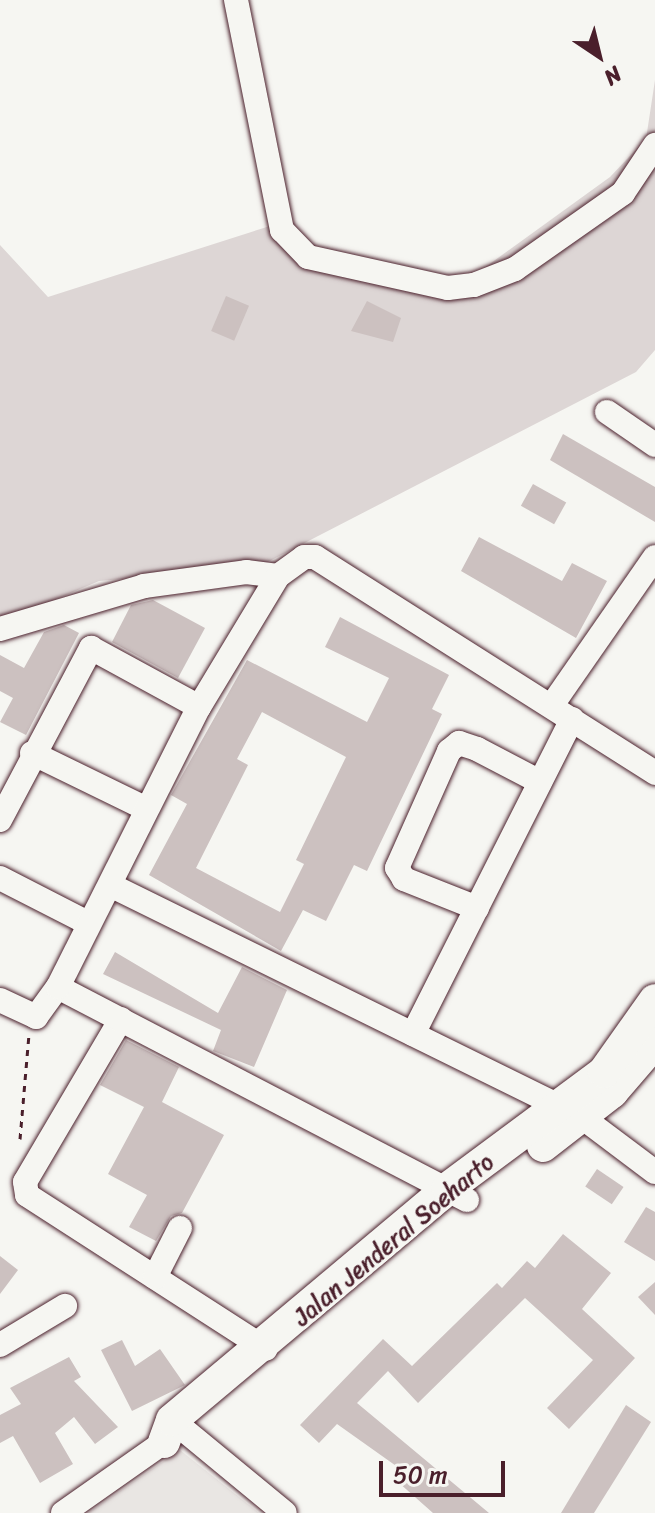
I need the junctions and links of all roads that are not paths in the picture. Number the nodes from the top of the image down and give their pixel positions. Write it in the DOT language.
graph roads {
  1 [pos="236,0"];
  2 [pos="655,145"];
  3 [pos="607,412"];
  4 [pos="655,445"];
  5 [pos="655,557"];
  6 [pos="278,576"];
  7 [pos="0,629"];
  8 [pos="552,705"];
  9 [pos="199,707"];
  10 [pos="572,719"];
  11 [pos="32,753"];
  12 [pos="655,773"];
  13 [pos="540,782"];
  14 [pos="145,808"];
  15 [pos="0,820"];
  16 [pos="0,878"];
  17 [pos="110,885"];
  18 [pos="477,908"];
  19 [pos="88,923"];
  20 [pos="58,987"];
  21 [pos="0,1000"];
  22 [pos="655,1000"];
  23 [pos="121,1019"];
  24 [pos="413,1034"];
  25 [pos="655,1042"];
  26 [pos="572,1113"];
  27 [pos="655,1172"];
  28 [pos="458,1194"];
  29 [pos="180,1228"];
  30 [pos="155,1277"];
  31 [pos="65,1306"];
  32 [pos="0,1345"];
  33 [pos="266,1349"];
  34 [pos="174,1433"];
  35 [pos="63,1513"];
  36 [pos="285,1513"];
  1 -- 2 [label="street"];
  3 -- 4 [label="street"];
  5 -- 8 [label="street"];
  6 -- 7 [label="street"];
  6 -- 8 [label="street"];
  6 -- 9 [label="street"];
  8 -- 10 [label="street"];
  9 -- 11 [label="street"];
  9 -- 14 [label="street"];
  10 -- 12 [label="street"];
  10 -- 13 [label="street"];
  11 -- 14 [label="street"];
  11 -- 15 [label="street"];
  13 -- 18 [label="street"];
  13 -- 18 [label="street"];
  14 -- 17 [label="street"];
  16 -- 19 [label="street"];
  17 -- 19 [label="street"];
  17 -- 24 [label="street"];
  18 -- 24 [label="street"];
  19 -- 20 [label="street"];
  20 -- 21 [label="street"];
  20 -- 23 [label="street"];
  22 -- 26 [label="main road, Jalan Jenderal Soeharto"];
  23 -- 28 [label="street"];
  23 -- 30 [label="street"];
  24 -- 26 [label="street"];
  25 -- 26 [label="main road, Jalan Jenderal Soeharto"];
  26 -- 27 [label="street"];
  26 -- 28 [label="main road, Jalan Jenderal Soeharto"];
  28 -- 33 [label="main road, Jalan Jenderal Soeharto"];
  28 -- 34 [label="main road, Jalan Jenderal Soeharto"];
  29 -- 30 [label="street"];
  30 -- 33 [label="street"];
  31 -- 32 [label="street"];
  33 -- 34 [label="main road, Jalan Jenderal Soeharto"];
  34 -- 35 [label="street, Jalan Jenderal Soeharto"];
  34 -- 36 [label="street"];
}
